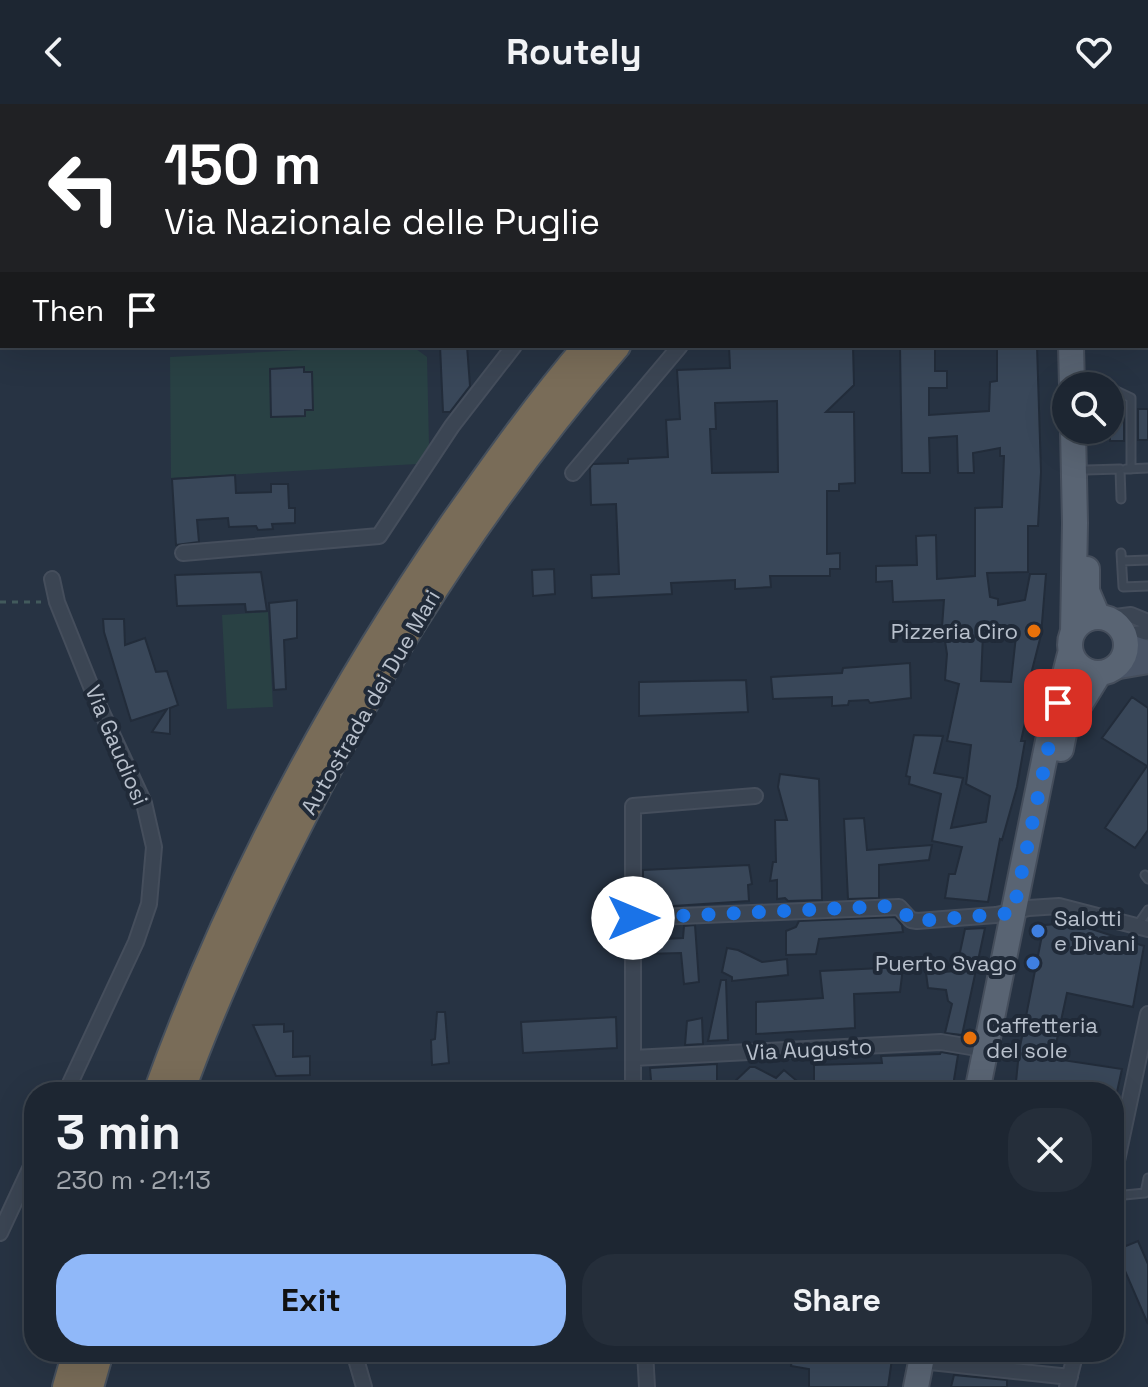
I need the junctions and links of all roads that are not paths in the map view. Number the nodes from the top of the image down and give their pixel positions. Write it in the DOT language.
graph roads {
  1 [pos="512,348"];
  2 [pos="585,348"];
  3 [pos="615,348"];
  4 [pos="678,348"];
  5 [pos="1072,348"];
  6 [pos="1083,348"];
  7 [pos="1084,372"];
  8 [pos="1088,372"];
  9 [pos="1124,396"];
  10 [pos="1073,444"];
  11 [pos="1085,444"];
  12 [pos="1139,468"];
  13 [pos="1120,469"];
  14 [pos="1086,470"];
  15 [pos="573,473"];
  16 [pos="1148,478"];
  17 [pos="1121,499"];
  18 [pos="183,553"];
  19 [pos="1148,560"];
  20 [pos="52,579"];
  21 [pos="1148,586"];
  22 [pos="1102,618"];
  23 [pos="1148,622"];
  24 [pos="1137,641"];
  25 [pos="1072,643"];
  26 [pos="1148,663"];
  27 [pos="1106,671"];
  28 [pos="755,796"];
  29 [pos="1021,910"];
  30 [pos="1148,910"];
  31 [pos="633,918"];
  32 [pos="1142,928"];
  33 [pos="1148,1014"];
  34 [pos="993,1051"];
  35 [pos="633,1058"];
  36 [pos="71,1082"];
  37 [pos="161,1082"];
  38 [pos="185,1082"];
  39 [pos="633,1082"];
  40 [pos="981,1082"];
  41 [pos="992,1082"];
  42 [pos="1124,1128"];
  43 [pos="1148,1178"];
  44 [pos="24,1181"];
  45 [pos="1124,1195"];
  46 [pos="0,1233"];
  47 [pos="73,1362"];
  48 [pos="97,1362"];
  49 [pos="357,1362"];
  50 [pos="646,1362"];
  51 [pos="928,1362"];
  52 [pos="930,1362"];
  53 [pos="958,1362"];
  54 [pos="1073,1362"];
  55 [pos="1068,1382"];
  56 [pos="66,1387"];
  57 [pos="90,1387"];
  58 [pos="364,1387"];
  59 [pos="647,1387"];
  60 [pos="916,1387"];
  61 [pos="932,1387"];
  1 -- 18 [label="street"];
  2 -- 37 [label="highway, Autostrada dei Due Mari"];
  3 -- 38 [label="highway, Autostrada dei Due Mari"];
  4 -- 15 [label="street"];
  5 -- 7 [label="main road"];
  6 -- 8 [label="main road"];
  9 -- 12 [label="lane"];
  10 -- 25 [label="main road"];
  11 -- 14 [label="main road"];
  12 -- 13 [label="lane"];
  12 -- 16 [label="lane"];
  13 -- 14 [label="lane"];
  13 -- 17 [label="lane"];
  14 -- 22 [label="main road"];
  19 -- 21 [label="lane"];
  20 -- 36 [label="street, Via Gaudiosi"];
  22 -- 23 [label="street"];
  22 -- 24 [label="main road"];
  22 -- 25 [label="main road"];
  24 -- 27 [label="main road"];
  25 -- 27 [label="main road"];
  25 -- 29 [label="main road"];
  26 -- 27 [label="street"];
  27 -- 29 [label="main road"];
  28 -- 31 [label="street"];
  29 -- 31 [label="street"];
  29 -- 32 [label="street"];
  29 -- 34 [label="main road"];
  30 -- 32 [label="lane"];
  31 -- 35 [label="street"];
  33 -- 42 [label="street"];
  34 -- 35 [label="street, Via Augusto"];
  34 -- 40 [label="main road"];
  34 -- 41 [label="main road"];
  35 -- 39 [label="street"];
  43 -- 45 [label="lane"];
  44 -- 46 [label="street"];
  47 -- 56 [label="highway"];
  48 -- 57 [label="highway"];
  49 -- 58 [label="street"];
  50 -- 59 [label="street"];
  51 -- 60 [label="main road"];
  52 -- 61 [label="main road"];
  53 -- 55 [label="street"];
  54 -- 55 [label="street"];
}
